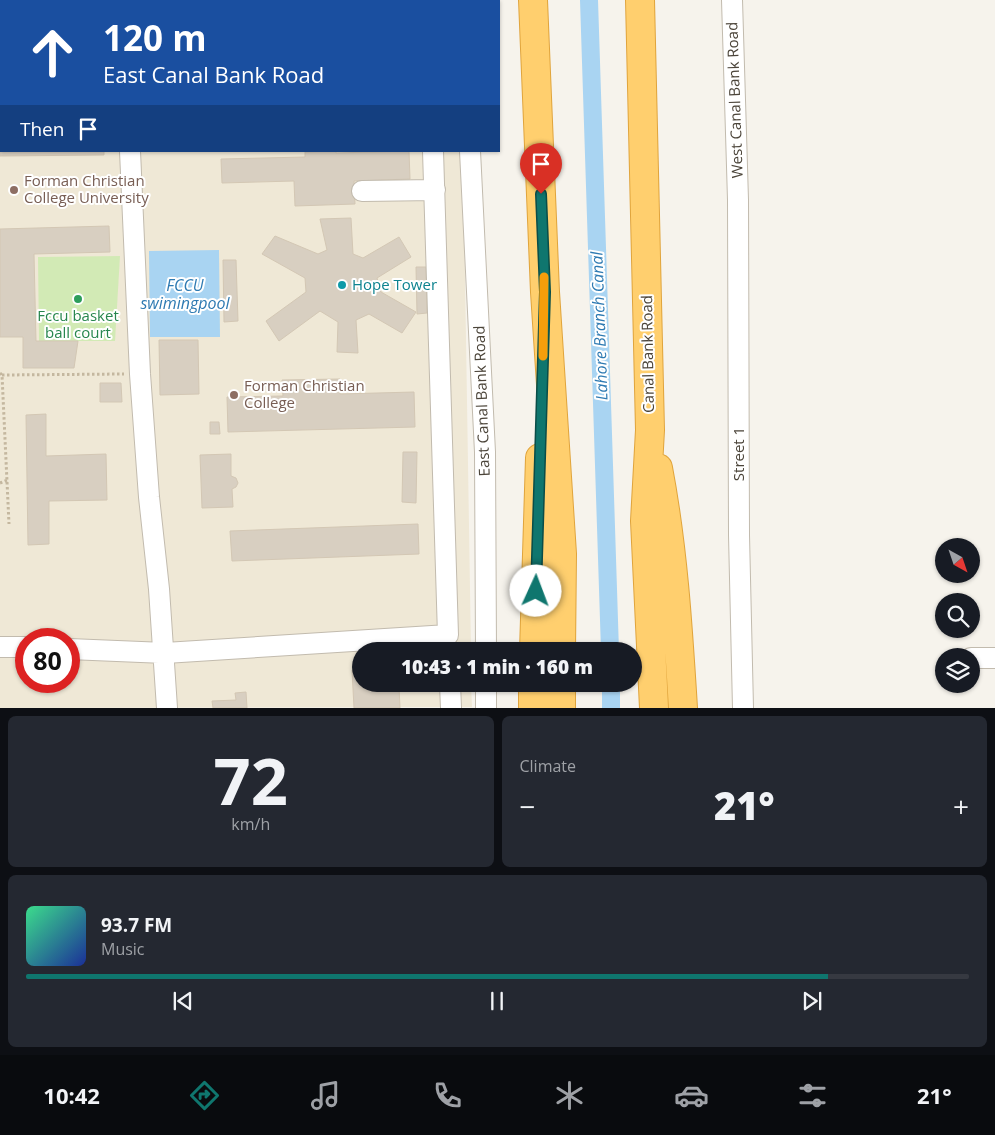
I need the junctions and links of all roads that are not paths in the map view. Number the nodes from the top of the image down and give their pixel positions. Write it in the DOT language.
graph roads {
  1 [pos="533,0"];
  2 [pos="640,0"];
  3 [pos="732,0"];
  4 [pos="130,152"];
  5 [pos="433,152"];
  6 [pos="470,152"];
  7 [pos="435,190"];
  8 [pos="362,191"];
  9 [pos="738,200"];
  10 [pos="545,292"];
  11 [pos="650,430"];
  12 [pos="448,642"];
  13 [pos="486,642"];
  14 [pos="534,642"];
  15 [pos="561,642"];
  16 [pos="0,646"];
  17 [pos="352,646"];
  18 [pos="15,647"];
  19 [pos="80,649"];
  20 [pos="164,653"];
  21 [pos="980,658"];
  22 [pos="995,658"];
  23 [pos="450,692"];
  24 [pos="486,692"];
  25 [pos="533,692"];
  26 [pos="561,692"];
  27 [pos="167,708"];
  28 [pos="450,708"];
  29 [pos="486,708"];
  30 [pos="533,708"];
  31 [pos="561,708"];
  32 [pos="654,708"];
  33 [pos="683,708"];
  34 [pos="743,708"];
  1 -- 10 [label="highway"];
  2 -- 11 [label="highway, Canal Bank Road"];
  3 -- 9 [label="street, West Canal Bank Road"];
  4 -- 20 [label="street"];
  5 -- 7 [label="street"];
  6 -- 13 [label="street, East Canal Bank Road"];
  7 -- 8 [label="street"];
  7 -- 12 [label="street"];
  9 -- 34 [label="street, Street 1"];
  10 -- 14 [label="highway"];
  10 -- 15 [label="highway"];
  11 -- 32 [label="highway, Canal Bank Road"];
  11 -- 33 [label="highway"];
  16 -- 18 [label="street"];
  17 -- 20 [label="street"];
  19 -- 20 [label="street"];
  20 -- 27 [label="street"];
  21 -- 22 [label="street"];
  23 -- 28 [label="street"];
  24 -- 29 [label="street"];
  25 -- 30 [label="highway"];
  26 -- 31 [label="highway"];
}
